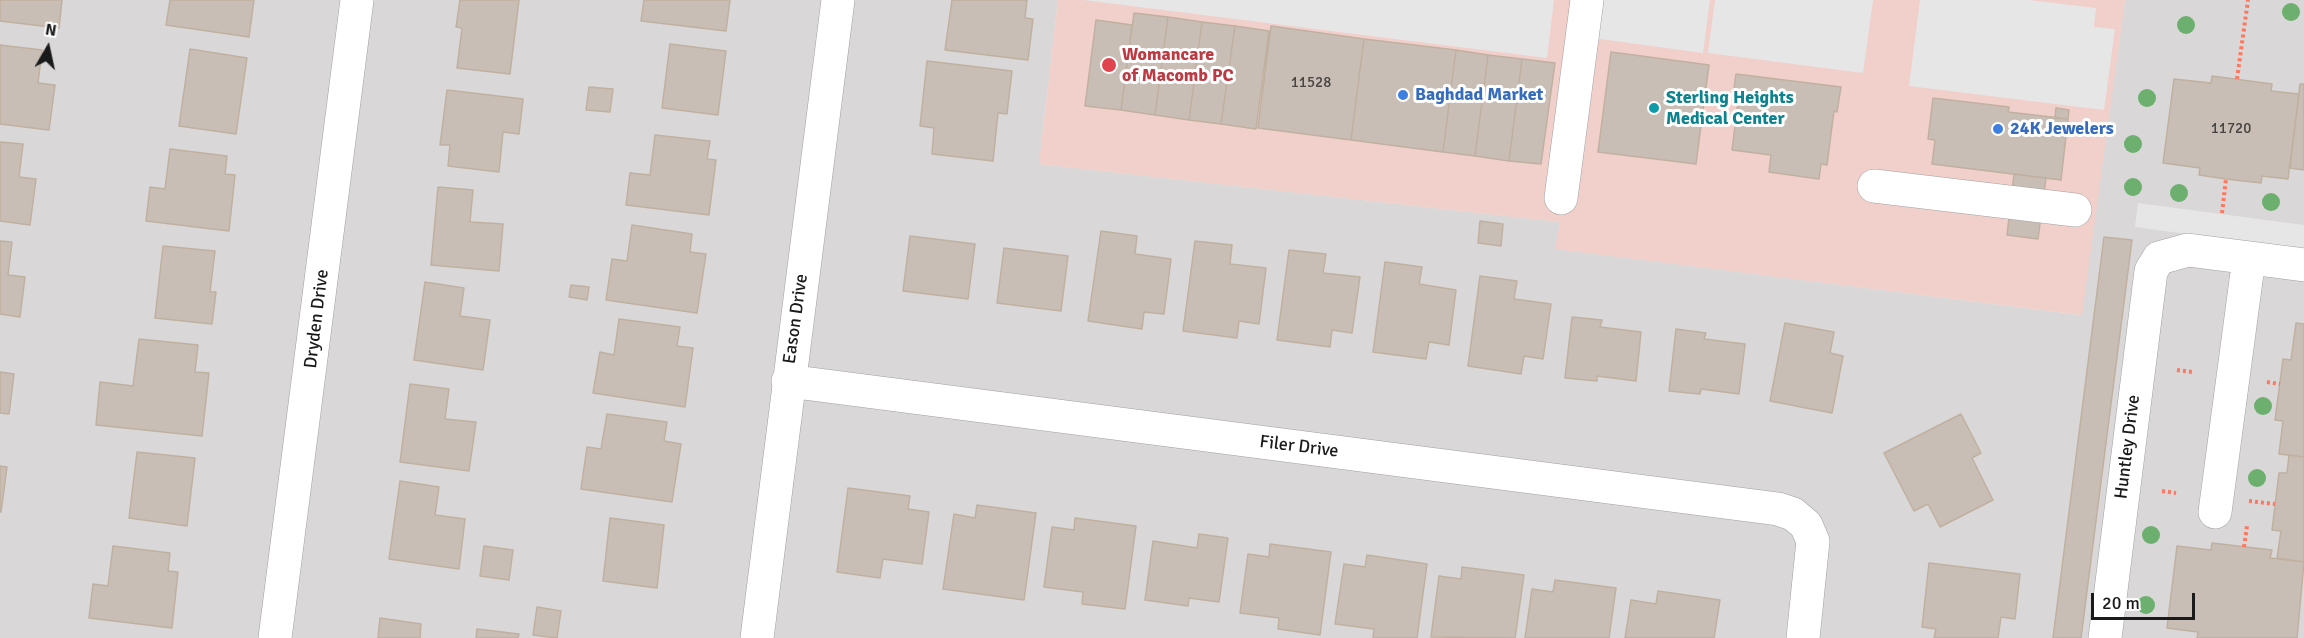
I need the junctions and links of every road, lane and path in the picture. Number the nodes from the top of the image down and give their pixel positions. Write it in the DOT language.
graph roads {
  1 [pos="357,0"];
  2 [pos="838,0"];
  3 [pos="1587,0"];
  4 [pos="2248,0"];
  5 [pos="2237,79"];
  6 [pos="2226,179"];
  7 [pos="1874,186"];
  8 [pos="1561,198"];
  9 [pos="2075,210"];
  10 [pos="2222,213"];
  11 [pos="2249,258"];
  12 [pos="2304,265"];
  13 [pos="2177,370"];
  14 [pos="2192,372"];
  15 [pos="788,381"];
  16 [pos="2162,491"];
  17 [pos="2176,493"];
  18 [pos="2275,504"];
  19 [pos="2229,506"];
  20 [pos="275,638"];
  21 [pos="756,638"];
  22 [pos="1803,638"];
  23 [pos="2105,638"];
  1 -- 20 [label="street, Dryden Drive"];
  2 -- 15 [label="street, Eason Drive"];
  3 -- 8 [label="street"];
  4 -- 5 [label="path"];
  6 -- 10 [label="path"];
  7 -- 9 [label="street"];
  11 -- 12 [label="street"];
  11 -- 19 [label="street"];
  11 -- 23 [label="street, Huntley Drive"];
  13 -- 14 [label="path"];
  15 -- 21 [label="street, Eason Drive"];
  15 -- 22 [label="street, Filer Drive"];
  16 -- 17 [label="path"];
  18 -- 19 [label="path"];
}
